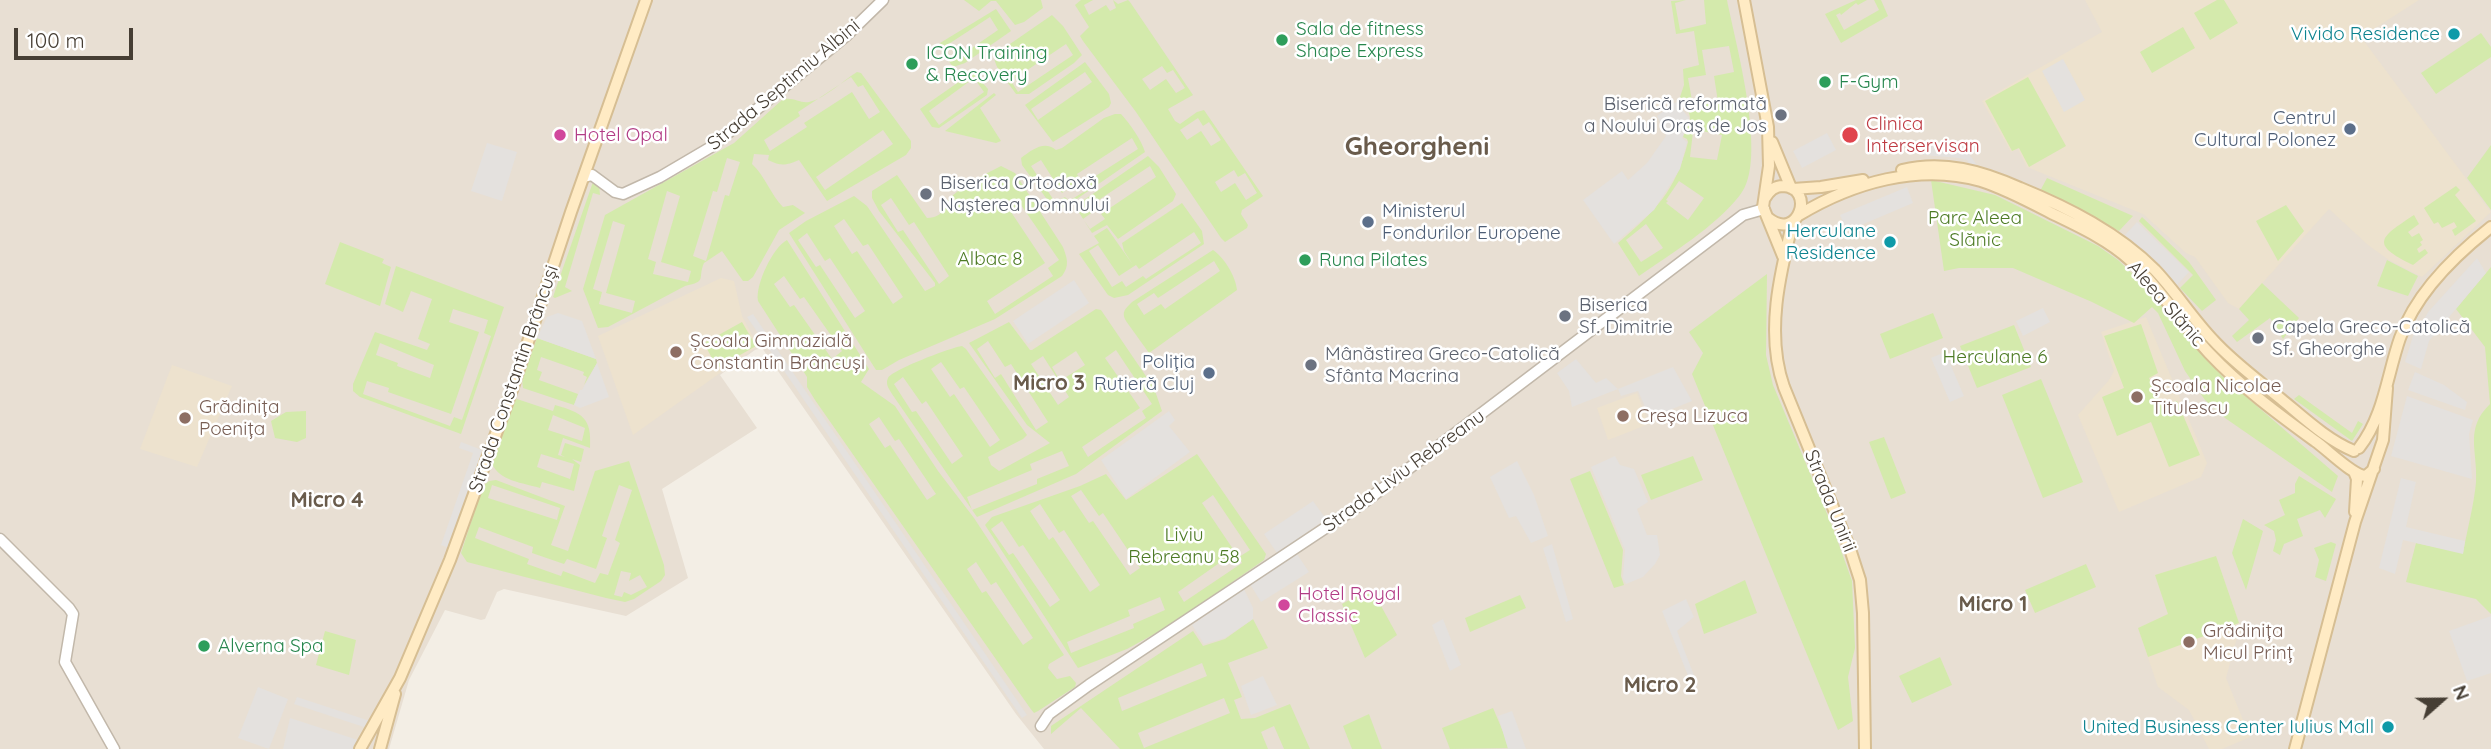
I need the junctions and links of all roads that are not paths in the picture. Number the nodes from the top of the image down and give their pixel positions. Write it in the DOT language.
graph roads {
  1 [pos="646,0"];
  2 [pos="883,0"];
  3 [pos="1744,0"];
  4 [pos="1768,128"];
  5 [pos="590,158"];
  6 [pos="584,177"];
  7 [pos="606,187"];
  8 [pos="1792,188"];
  9 [pos="1765,209"];
  10 [pos="1796,218"];
  11 [pos="2491,227"];
  12 [pos="1784,258"];
  13 [pos="2387,388"];
  14 [pos="2357,449"];
  15 [pos="2375,464"];
  16 [pos="2353,472"];
  17 [pos="2355,522"];
  18 [pos="0,539"];
  19 [pos="400,678"];
  20 [pos="1041,726"];
  21 [pos="114,749"];
  22 [pos="360,749"];
  23 [pos="380,749"];
  24 [pos="1865,749"];
  25 [pos="2295,749"];
  1 -- 5 [label="main road, Strada Constantin Brâncuși"];
  2 -- 7 [label="street, Strada Septimiu Albini"];
  3 -- 4 [label="main road"];
  4 -- 8 [label="main road"];
  4 -- 9 [label="main road"];
  5 -- 6 [label="main road, Strada Constantin Brâncuși"];
  5 -- 7 [label="street"];
  6 -- 7 [label="street, Strada Septimiu Albini"];
  6 -- 19 [label="main road, Strada Constantin Brâncuși"];
  8 -- 9 [label="main road"];
  8 -- 10 [label="main road"];
  8 -- 14 [label="main road, Aleea Slănic"];
  9 -- 10 [label="main road"];
  9 -- 12 [label="main road, Strada Unirii"];
  9 -- 20 [label="street, Strada Liviu Rebreanu"];
  10 -- 12 [label="main road, Strada Unirii"];
  10 -- 16 [label="main road, Aleea Slănic"];
  11 -- 13 [label="main road"];
  12 -- 24 [label="main road, Strada Unirii"];
  13 -- 14 [label="main road"];
  13 -- 15 [label="main road"];
  14 -- 15 [label="main road"];
  14 -- 16 [label="main road"];
  15 -- 16 [label="main road"];
  15 -- 17 [label="main road"];
  16 -- 17 [label="main road"];
  17 -- 25 [label="main road"];
  18 -- 21 [label="street"];
  19 -- 22 [label="main road, Strada Constantin Brâncuși"];
  19 -- 23 [label="main road"];
}
